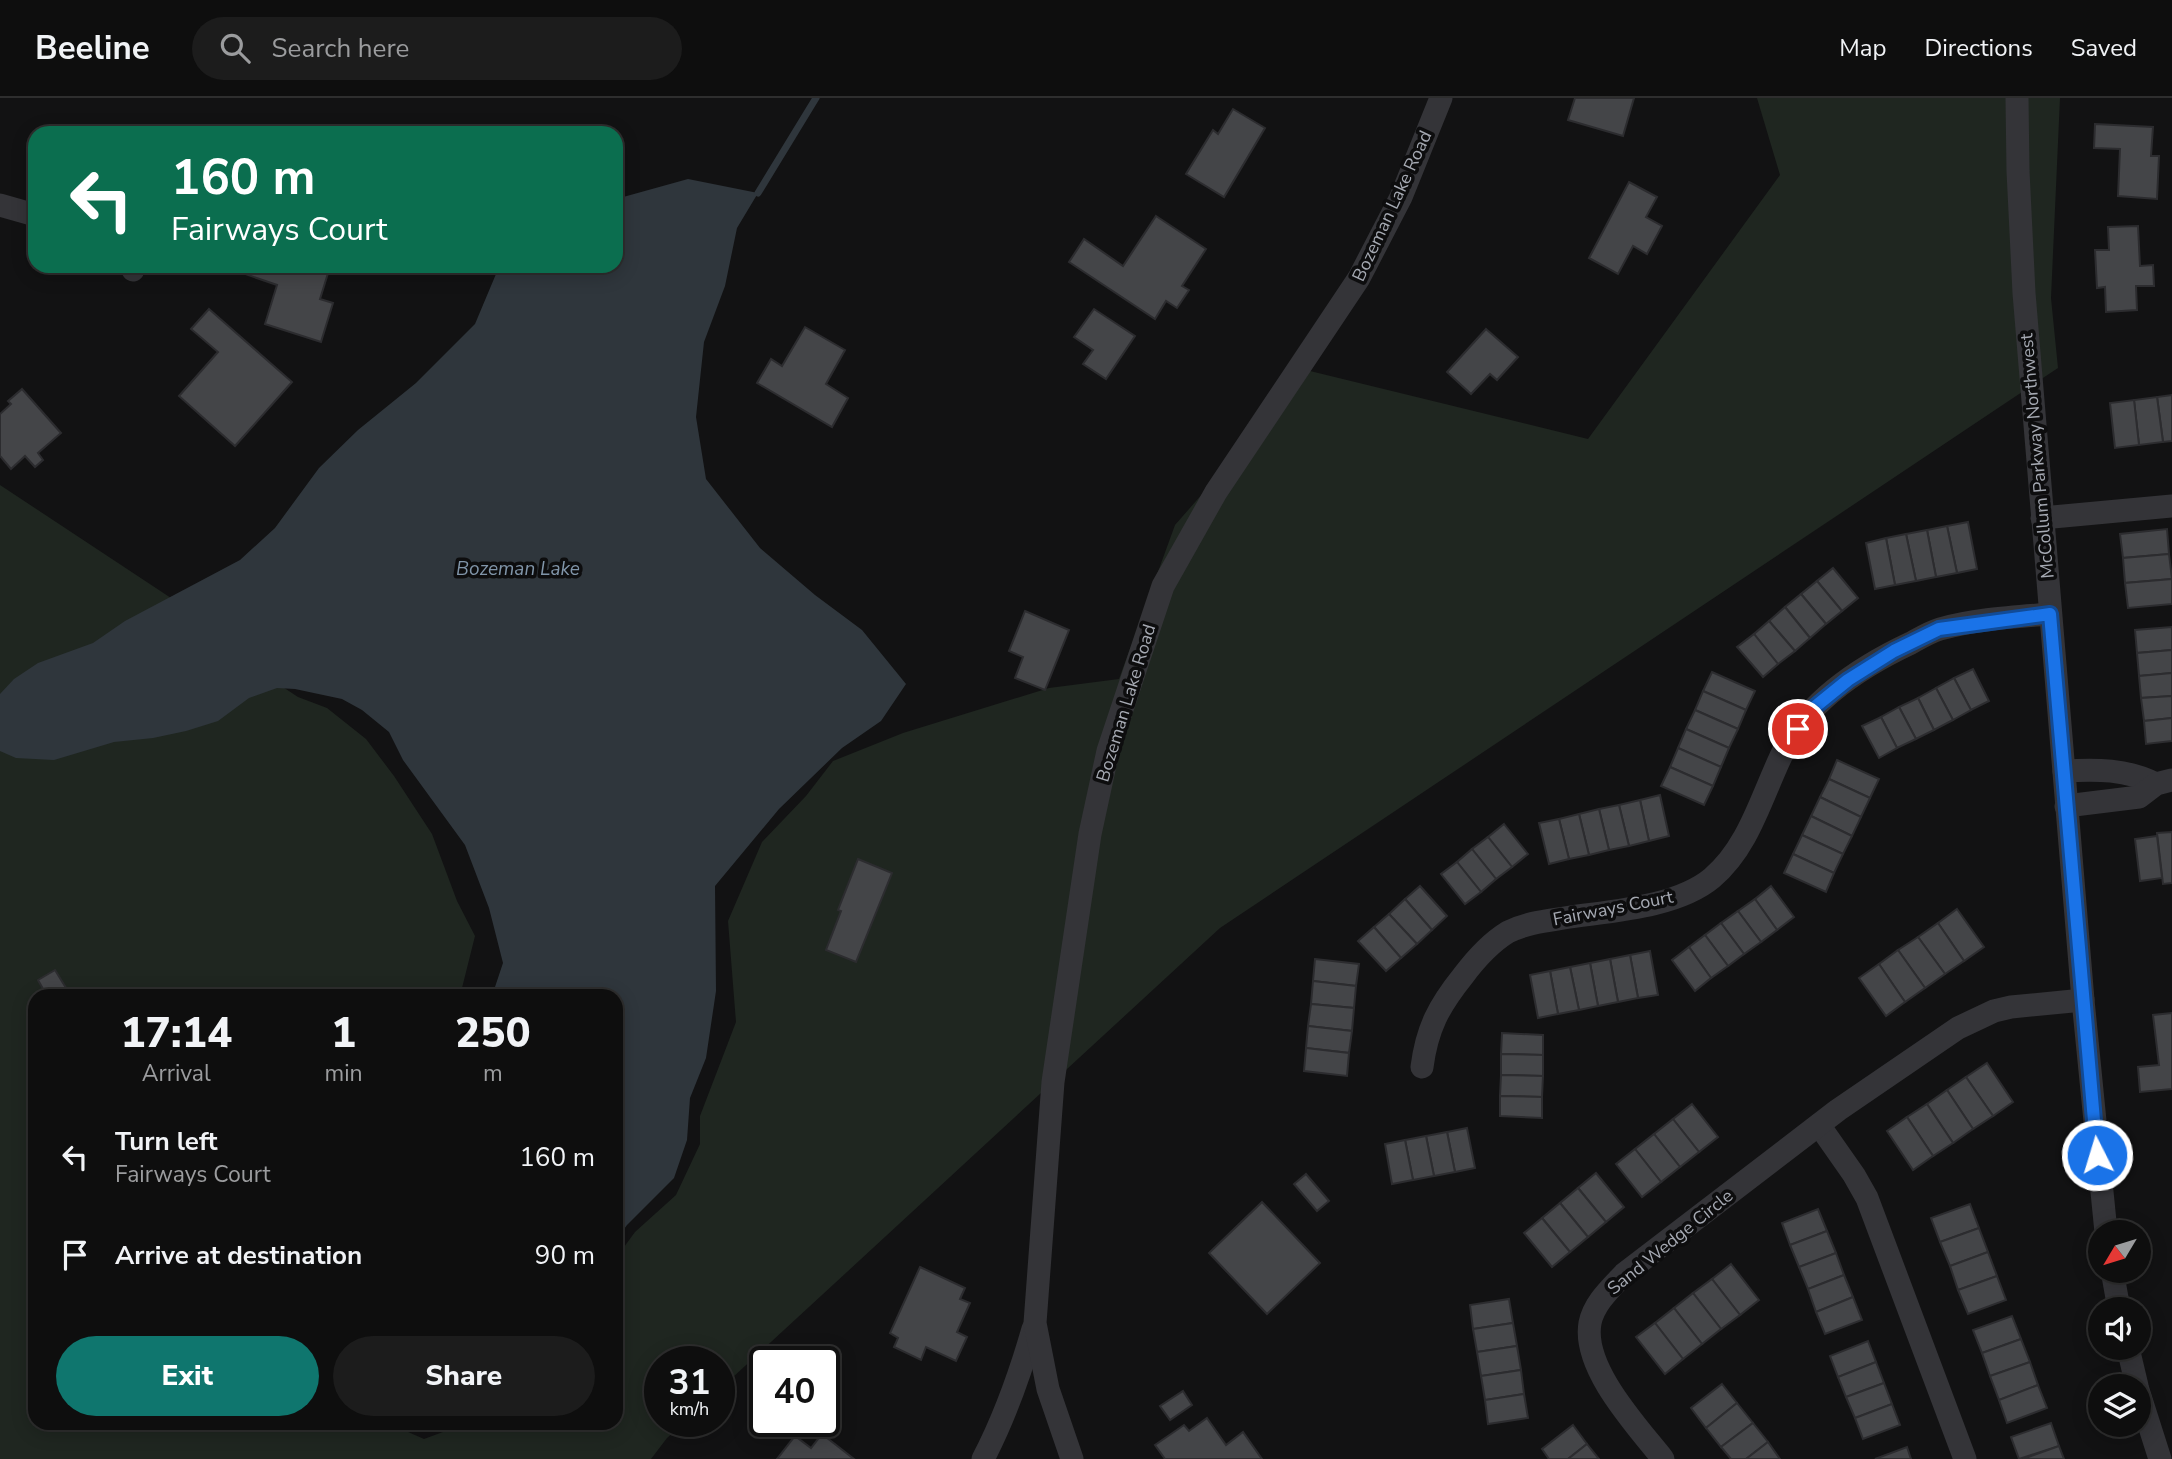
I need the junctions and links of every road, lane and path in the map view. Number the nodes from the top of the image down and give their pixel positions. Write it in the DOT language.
graph roads {
  1 [pos="1441,98"];
  2 [pos="2017,98"];
  3 [pos="0,205"];
  4 [pos="28,213"];
  5 [pos="2172,506"];
  6 [pos="2042,518"];
  7 [pos="2050,614"];
  8 [pos="2064,771"];
  9 [pos="2164,782"];
  10 [pos="2067,806"];
  11 [pos="2083,1000"];
  12 [pos="1422,1066"];
  13 [pos="1819,1125"];
  14 [pos="2105,1220"];
  15 [pos="1035,1323"];
  16 [pos="2151,1430"];
  17 [pos="984,1459"];
  18 [pos="1072,1459"];
  19 [pos="1663,1459"];
  20 [pos="1965,1459"];
  21 [pos="2160,1459"];
  1 -- 15 [label="street, Bozeman Lake Road"];
  2 -- 6 [label="street, McCollum Parkway Northwest"];
  3 -- 4 [label="street"];
  5 -- 6 [label="street"];
  6 -- 7 [label="street, McCollum Parkway Northwest"];
  7 -- 8 [label="street, McCollum Parkway Northwest"];
  7 -- 12 [label="street, Fairways Court"];
  8 -- 9 [label="street"];
  8 -- 10 [label="street, McCollum Parkway Northwest"];
  9 -- 10 [label="street"];
  10 -- 11 [label="street, McCollum Parkway Northwest"];
  11 -- 13 [label="street, Sand Wedge Circle"];
  11 -- 14 [label="street, McCollum Parkway Northwest"];
  13 -- 19 [label="street, Sand Wedge Circle"];
  13 -- 20 [label="street"];
  15 -- 17 [label="street"];
  15 -- 18 [label="street, Bozeman Lake Road"];
  16 -- 21 [label="street"];
}
